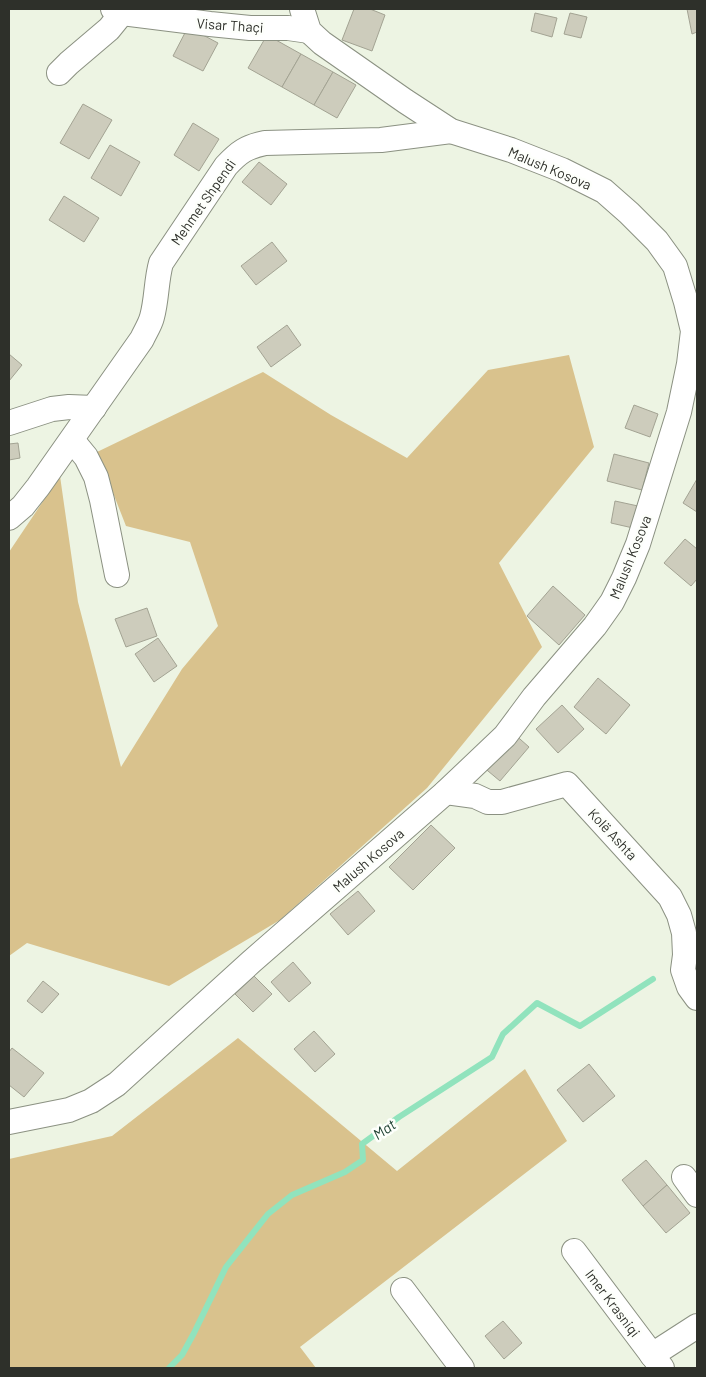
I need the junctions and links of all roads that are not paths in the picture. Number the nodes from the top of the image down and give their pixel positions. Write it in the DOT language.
graph roads {
  1 [pos="302,9"];
  2 [pos="117,11"];
  3 [pos="309,31"];
  4 [pos="59,73"];
  5 [pos="451,131"];
  6 [pos="686,268"];
  7 [pos="94,408"];
  8 [pos="688,415"];
  9 [pos="9,423"];
  10 [pos="72,440"];
  11 [pos="9,518"];
  12 [pos="117,575"];
  13 [pos="446,792"];
  14 [pos="697,998"];
  15 [pos="10,1121"];
  16 [pos="574,1252"];
  17 [pos="403,1290"];
  18 [pos="697,1326"];
  19 [pos="657,1362"];
  20 [pos="462,1368"];
  1 -- 3 [label="street"];
  2 -- 3 [label="street, Visar Thaçi"];
  2 -- 4 [label="street, Visar Thaçi"];
  3 -- 5 [label="street, Malush Kosova"];
  5 -- 6 [label="street, Malush Kosova"];
  5 -- 7 [label="street, Mehmet Shpendi"];
  6 -- 8 [label="street, Malush Kosova"];
  7 -- 9 [label="street"];
  7 -- 10 [label="street, Mehmet Shpendi"];
  8 -- 13 [label="street, Malush Kosova"];
  10 -- 11 [label="street, Mehmet Shpendi"];
  10 -- 12 [label="street"];
  13 -- 14 [label="street, Kolë Ashta"];
  13 -- 15 [label="street, Malush Kosova"];
  16 -- 19 [label="street, Imer Krasniqi"];
  17 -- 20 [label="street"];
  18 -- 19 [label="street, Imer Krasniqi"];
}
